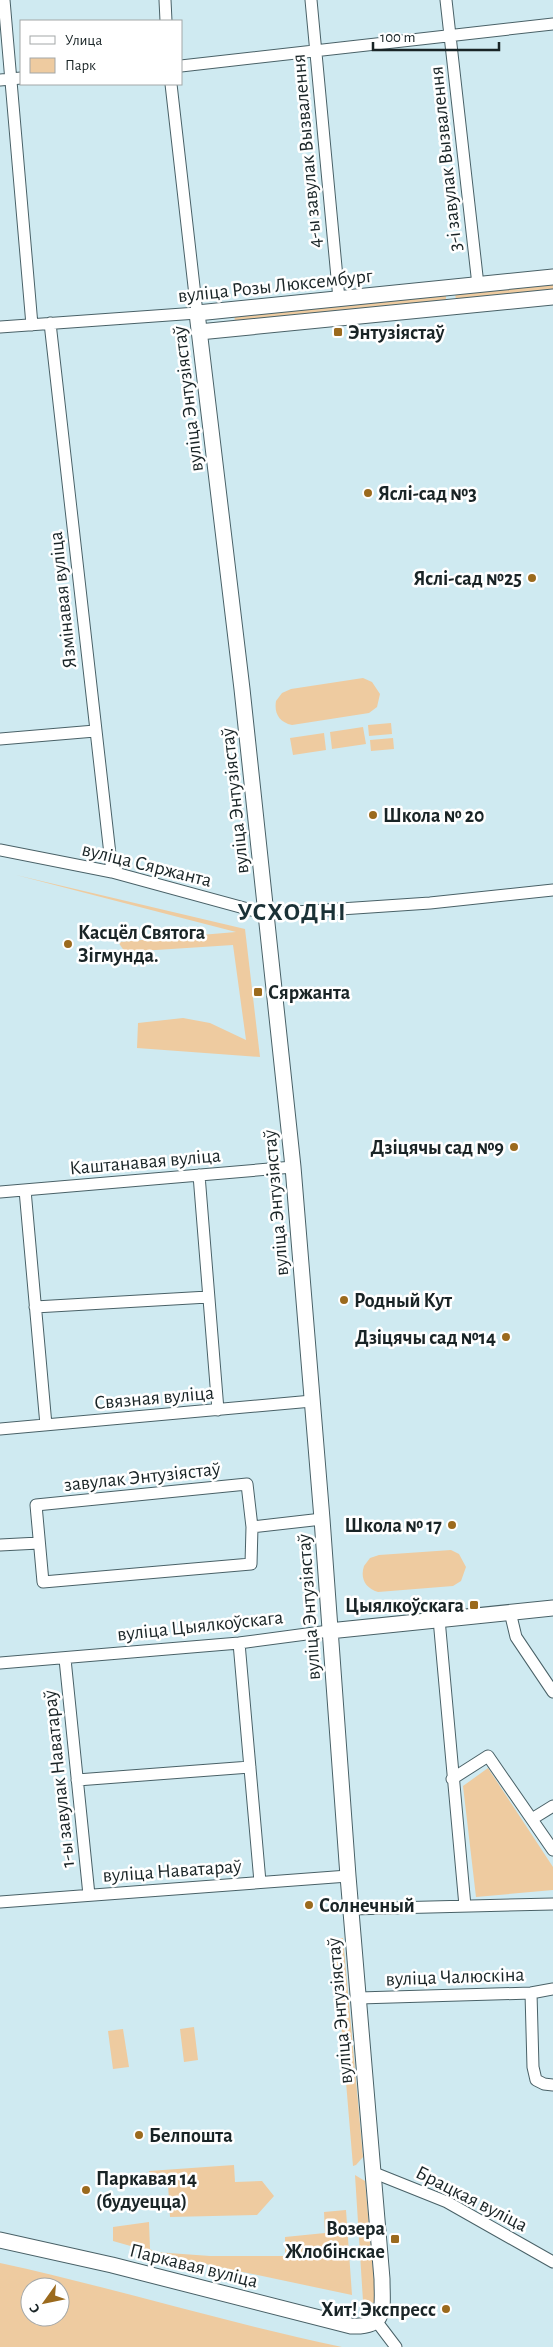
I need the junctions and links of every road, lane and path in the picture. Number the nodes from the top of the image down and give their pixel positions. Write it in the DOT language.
graph roads {
  1 [pos="4,0"];
  2 [pos="165,0"];
  3 [pos="311,0"];
  4 [pos="446,0"];
  5 [pos="166,20"];
  6 [pos="553,24"];
  7 [pos="450,35"];
  8 [pos="316,51"];
  9 [pos="182,66"];
  10 [pos="17,79"];
  11 [pos="0,80"];
  12 [pos="171,85"];
  13 [pos="553,277"];
  14 [pos="478,285"];
  15 [pos="553,298"];
  16 [pos="339,299"];
  17 [pos="197,313"];
  18 [pos="50,323"];
  19 [pos="32,325"];
  20 [pos="0,328"];
  21 [pos="199,332"];
  22 [pos="95,730"];
  23 [pos="0,738"];
  24 [pos="0,850"];
  25 [pos="112,872"];
  26 [pos="553,890"];
  27 [pos="266,914"];
  28 [pos="293,1167"];
  29 [pos="198,1175"];
  30 [pos="25,1190"];
  31 [pos="0,1192"];
  32 [pos="208,1297"];
  33 [pos="36,1307"];
  34 [pos="312,1401"];
  35 [pos="218,1410"];
  36 [pos="46,1425"];
  37 [pos="0,1429"];
  38 [pos="322,1519"];
  39 [pos="252,1527"];
  40 [pos="39,1543"];
  41 [pos="0,1545"];
  42 [pos="553,1608"];
  43 [pos="510,1612"];
  44 [pos="440,1619"];
  45 [pos="329,1631"];
  46 [pos="239,1643"];
  47 [pos="65,1659"];
  48 [pos="0,1663"];
  49 [pos="553,1692"];
  50 [pos="250,1766"];
  51 [pos="452,1779"];
  52 [pos="77,1780"];
  53 [pos="553,1806"];
  54 [pos="532,1819"];
  55 [pos="553,1850"];
  56 [pos="348,1876"];
  57 [pos="260,1882"];
  58 [pos="89,1895"];
  59 [pos="0,1902"];
  60 [pos="553,1904"];
  61 [pos="465,1906"];
  62 [pos="351,1909"];
  63 [pos="553,1989"];
  64 [pos="531,1992"];
  65 [pos="359,1998"];
  66 [pos="553,2085"];
  67 [pos="372,2172"];
  68 [pos="0,2240"];
  69 [pos="553,2262"];
  70 [pos="377,2322"];
  71 [pos="396,2347"];
  1 -- 10 [label="street"];
  2 -- 5 [label="street"];
  3 -- 8 [label="street, 4-ы завулак Вызвалення"];
  4 -- 7 [label="street, 3-і завулак Вызвалення"];
  6 -- 7 [label="street"];
  7 -- 8 [label="street"];
  7 -- 14 [label="street, 3-і завулак Вызвалення"];
  8 -- 9 [label="street"];
  8 -- 16 [label="street, 4-ы завулак Вызвалення"];
  10 -- 11 [label="street"];
  10 -- 19 [label="street"];
  12 -- 17 [label="street, вуліца Энтузіястаў"];
  13 -- 14 [label="main road, вуліца Розы Люксембург"];
  14 -- 16 [label="main road, вуліца Розы Люксембург"];
  15 -- 21 [label="main road, вуліца Розы Люксембург"];
  16 -- 17 [label="main road, вуліца Розы Люксембург"];
  17 -- 18 [label="street, вуліца Розы Люксембург"];
  17 -- 21 [label="main road, вуліца Энтузіястаў"];
  18 -- 19 [label="street, вуліца Розы Люксембург"];
  18 -- 22 [label="street, Язмінавая вуліца"];
  19 -- 20 [label="street, вуліца Розы Люксембург"];
  21 -- 27 [label="main road, вуліца Энтузіястаў"];
  22 -- 23 [label="street"];
  22 -- 25 [label="street, Язмінавая вуліца"];
  24 -- 25 [label="street, вуліца Сяржанта"];
  25 -- 27 [label="street, вуліца Сяржанта"];
  26 -- 27 [label="street, вуліца Сяржанта"];
  27 -- 28 [label="main road, вуліца Энтузіястаў"];
  28 -- 29 [label="street, Каштанавая вуліца"];
  28 -- 34 [label="main road, вуліца Энтузіястаў"];
  29 -- 30 [label="street, Каштанавая вуліца"];
  29 -- 32 [label="street"];
  30 -- 31 [label="street, Каштанавая вуліца"];
  30 -- 33 [label="street"];
  32 -- 33 [label="street"];
  32 -- 35 [label="street"];
  33 -- 36 [label="street"];
  34 -- 35 [label="street, Связная вуліца"];
  34 -- 38 [label="main road, вуліца Энтузіястаў"];
  35 -- 36 [label="street, Связная вуліца"];
  36 -- 37 [label="street, Связная вуліца"];
  38 -- 39 [label="street"];
  38 -- 45 [label="main road, вуліца Энтузіястаў"];
  39 -- 40 [label="street, завулак Энтузіястаў"];
  39 -- 40 [label="street, завулак Энтузіястаў"];
  40 -- 41 [label="street"];
  42 -- 43 [label="main road, вуліца Цыялкоўскага"];
  43 -- 44 [label="main road, вуліца Цыялкоўскага"];
  43 -- 49 [label="street"];
  44 -- 45 [label="main road, вуліца Цыялкоўскага"];
  44 -- 51 [label="street"];
  45 -- 46 [label="street, вуліца Цыялкоўскага"];
  45 -- 56 [label="main road, вуліца Энтузіястаў"];
  46 -- 47 [label="street, вуліца Цыялкоўскага"];
  46 -- 50 [label="street"];
  47 -- 48 [label="street, вуліца Цыялкоўскага"];
  47 -- 52 [label="street, 1-ы завулак Наватараў"];
  50 -- 52 [label="street"];
  50 -- 57 [label="street"];
  51 -- 54 [label="street"];
  51 -- 61 [label="street"];
  52 -- 58 [label="street, 1-ы завулак Наватараў"];
  53 -- 54 [label="street"];
  54 -- 55 [label="street"];
  56 -- 57 [label="street, вуліца Наватараў"];
  56 -- 62 [label="main road, вуліца Энтузіястаў"];
  57 -- 58 [label="street, вуліца Наватараў"];
  58 -- 59 [label="street, вуліца Наватараў"];
  60 -- 61 [label="street"];
  61 -- 62 [label="street"];
  62 -- 65 [label="main road, вуліца Энтузіястаў"];
  63 -- 64 [label="street, вуліца Чалюскіна"];
  64 -- 65 [label="street, вуліца Чалюскіна"];
  64 -- 66 [label="street"];
  65 -- 67 [label="main road, вуліца Энтузіястаў"];
  67 -- 69 [label="street, Брацкая вуліца"];
  67 -- 70 [label="main road, вуліца Энтузіястаў"];
  68 -- 70 [label="main road, Паркавая вуліца"];
  70 -- 71 [label="street"];
}
